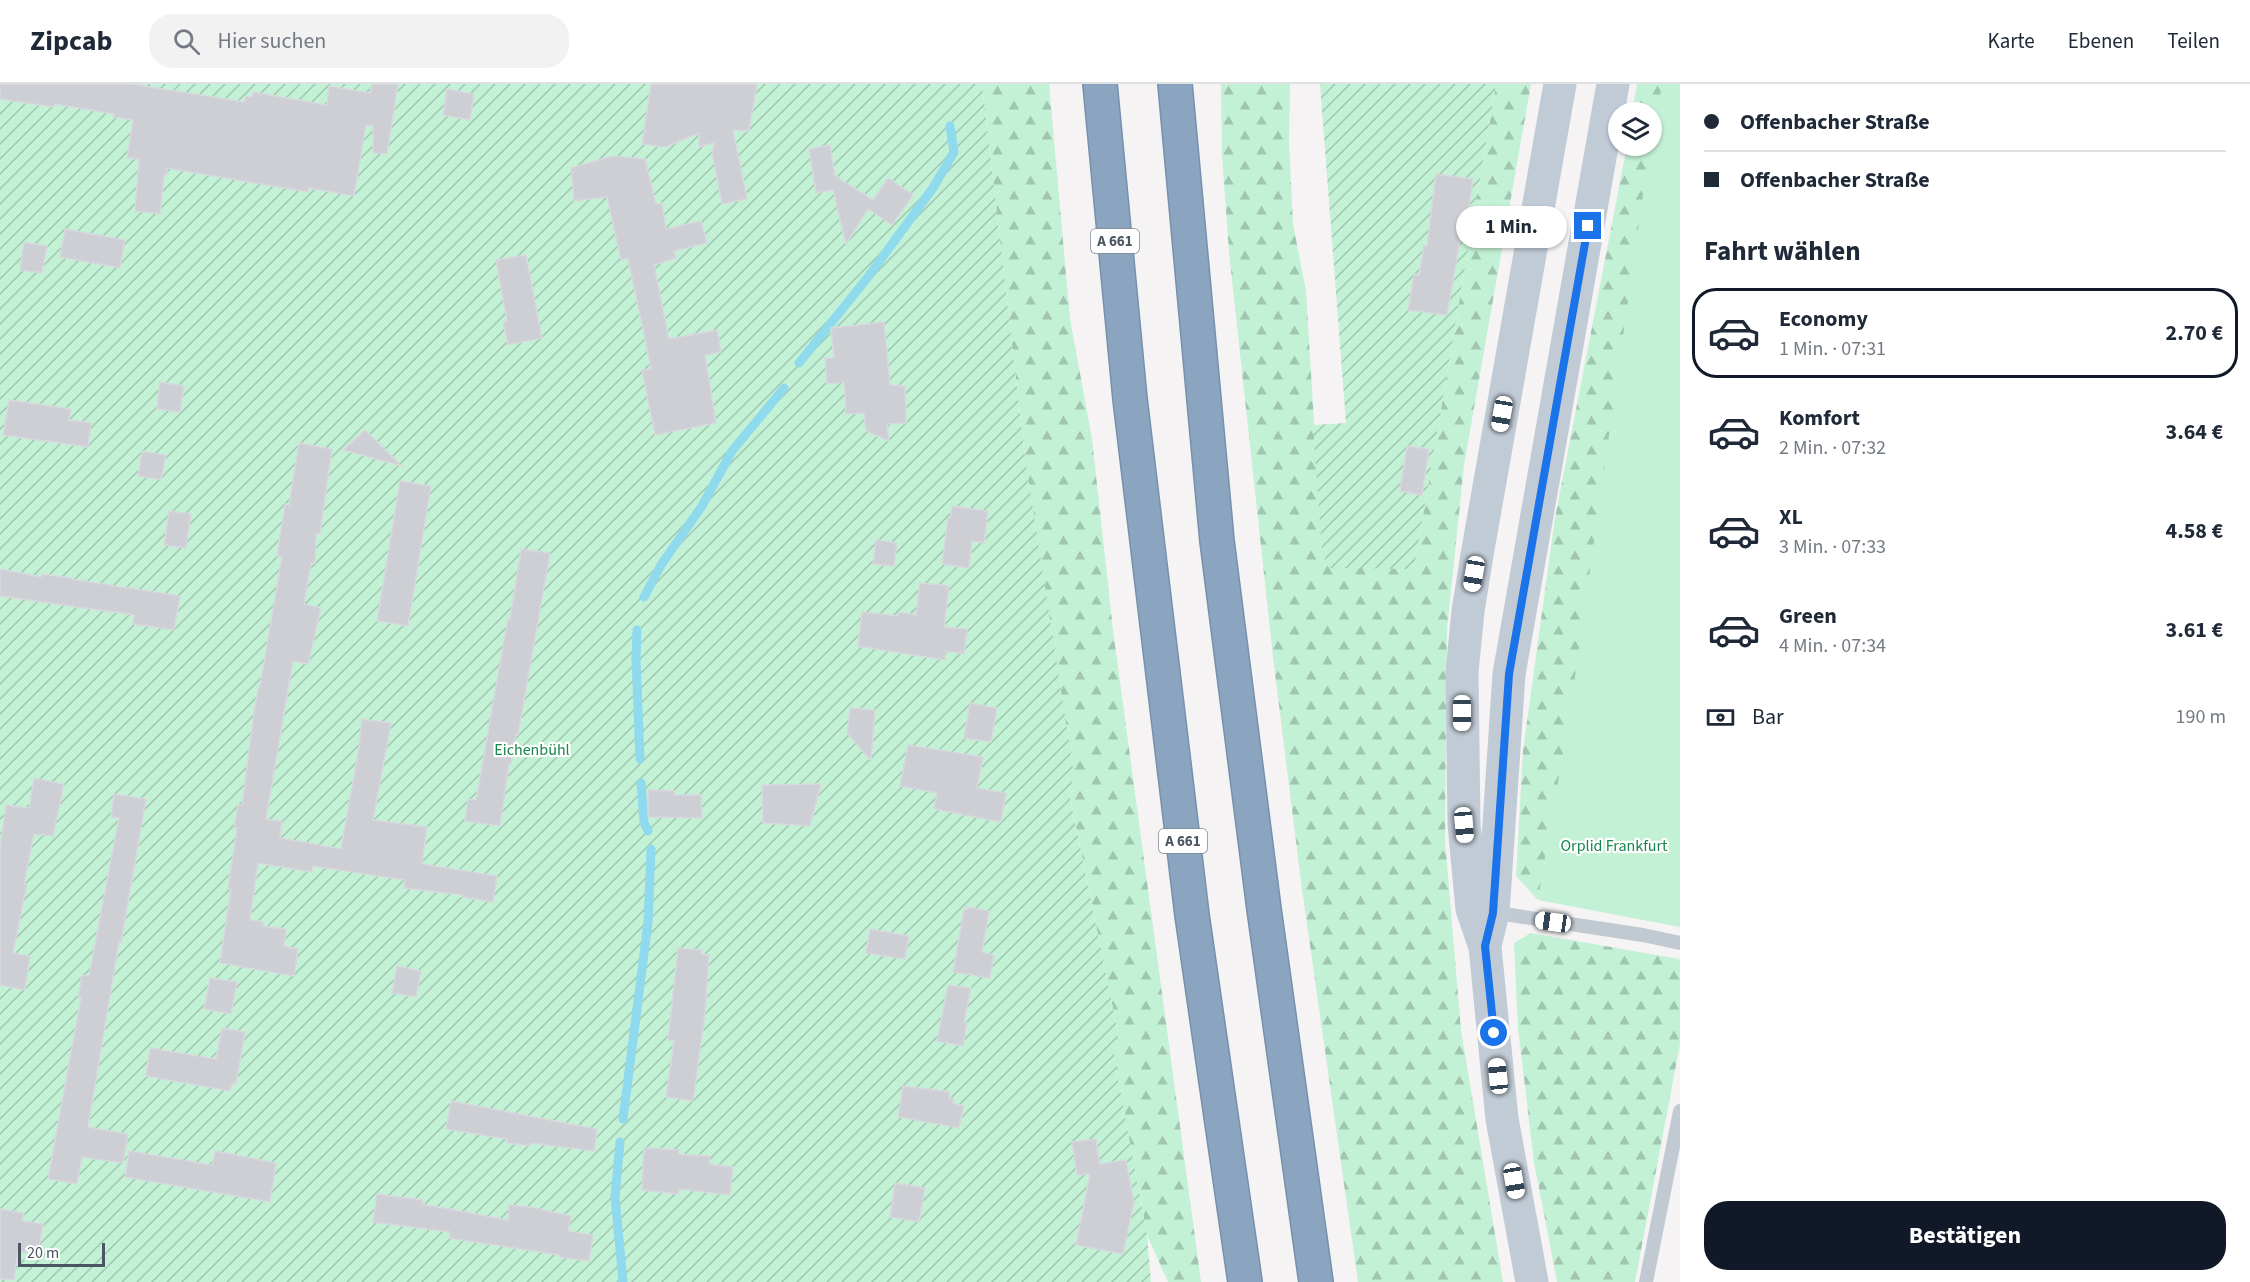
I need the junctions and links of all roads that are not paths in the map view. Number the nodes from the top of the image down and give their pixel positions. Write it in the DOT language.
graph roads {
  1 [pos="1100,84"];
  2 [pos="1175,84"];
  3 [pos="1560,84"];
  4 [pos="1613,84"];
  5 [pos="1482,911"];
  6 [pos="1680,943"];
  7 [pos="1680,1111"];
  8 [pos="1245,1282"];
  9 [pos="1316,1282"];
  10 [pos="1532,1282"];
  11 [pos="1646,1282"];
  1 -- 8 [label="highway, A 661"];
  2 -- 9 [label="highway"];
  3 -- 5 [label="main road"];
  4 -- 5 [label="main road"];
  5 -- 6 [label="lane"];
  5 -- 10 [label="main road"];
  7 -- 11 [label="lane"];
}
